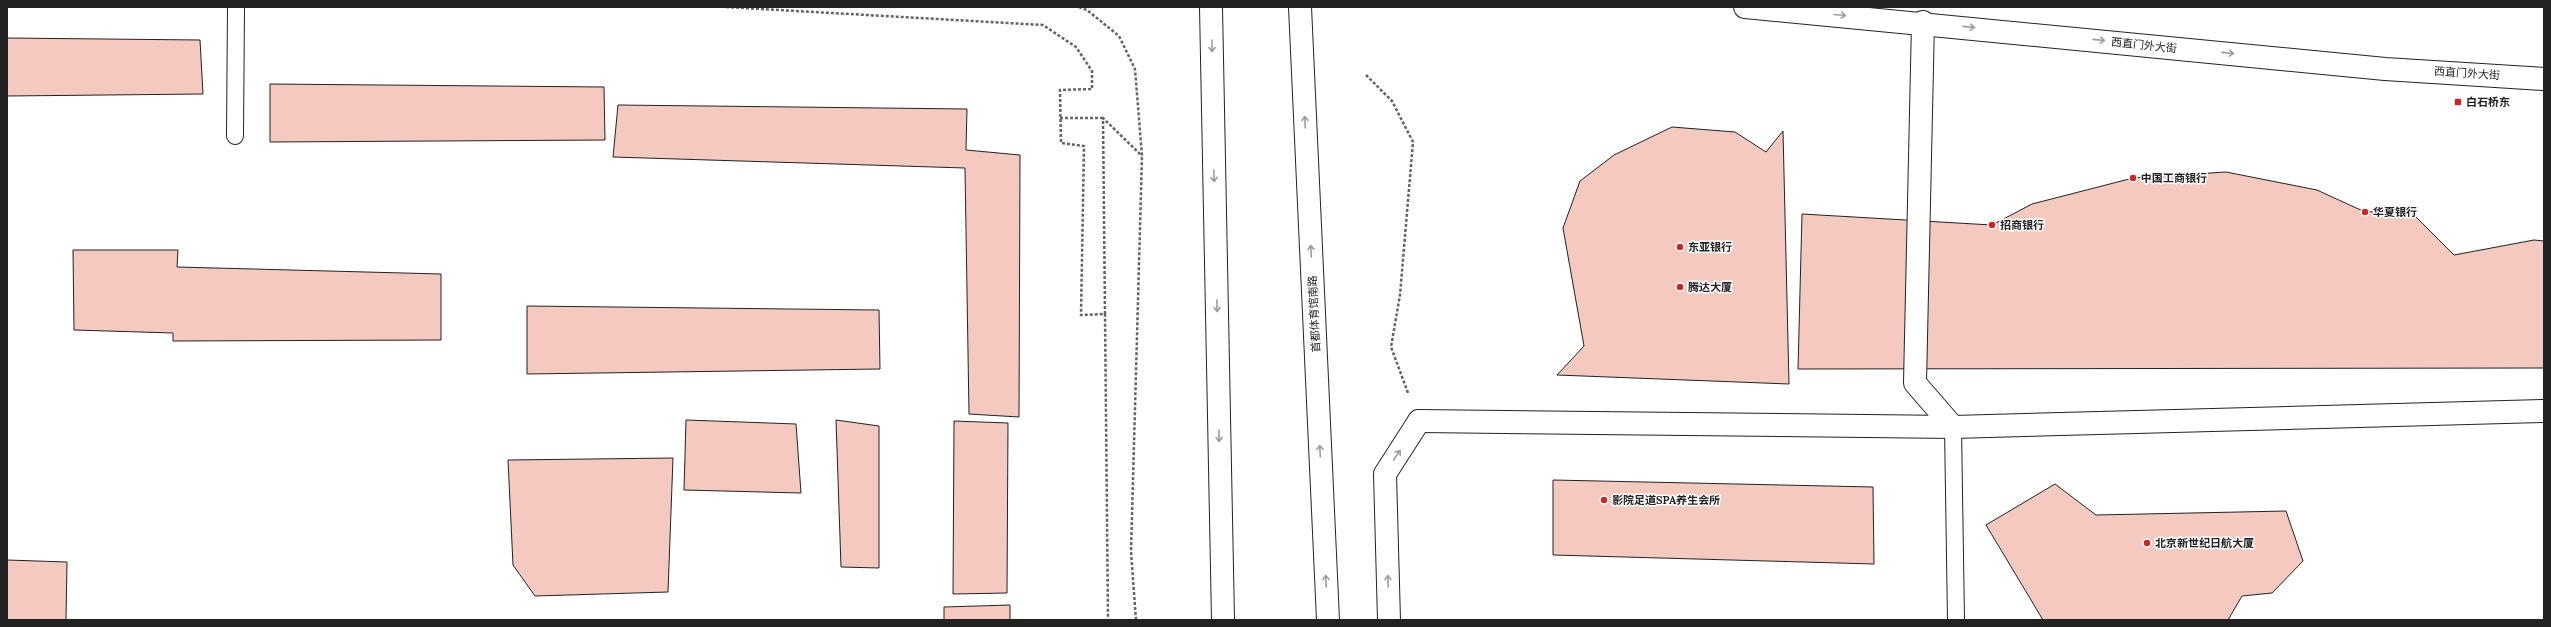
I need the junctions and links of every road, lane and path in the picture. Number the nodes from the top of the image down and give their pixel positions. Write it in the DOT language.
graph roads {
  1 [pos="236,7"];
  2 [pos="726,7"];
  3 [pos="1079,7"];
  4 [pos="1211,7"];
  5 [pos="1300,7"];
  6 [pos="1745,7"];
  7 [pos="1892,13"];
  8 [pos="1923,22"];
  9 [pos="1366,75"];
  10 [pos="2544,79"];
  11 [pos="1060,118"];
  12 [pos="1104,118"];
  13 [pos="235,136"];
  14 [pos="1142,156"];
  15 [pos="1105,314"];
  16 [pos="2544,411"];
  17 [pos="1419,421"];
  18 [pos="1953,427"];
  19 [pos="1223,617"];
  20 [pos="1108,620"];
  21 [pos="1136,620"];
  22 [pos="1328,620"];
  23 [pos="1389,620"];
  24 [pos="1956,620"];
  1 -- 13 [label="lane"];
  2 -- 11 [label="path"];
  3 -- 14 [label="path"];
  4 -- 19 [label="street, one-way"];
  22 -- 5 [label="street, 首都体育馆南路, one-way"];
  6 -- 7 [label="street, 西直门外大街, one-way"];
  7 -- 8 [label="street, 西直门外大街"];
  8 -- 10 [label="street, 西直门外大街, one-way"];
  8 -- 18 [label="street"];
  9 -- 17 [label="path"];
  11 -- 12 [label="path"];
  11 -- 15 [label="path"];
  12 -- 14 [label="path"];
  12 -- 15 [label="path"];
  14 -- 21 [label="path"];
  15 -- 20 [label="path"];
  16 -- 18 [label="street"];
  17 -- 18 [label="street"];
  23 -- 17 [label="street, one-way"];
  18 -- 24 [label="lane"];
}
